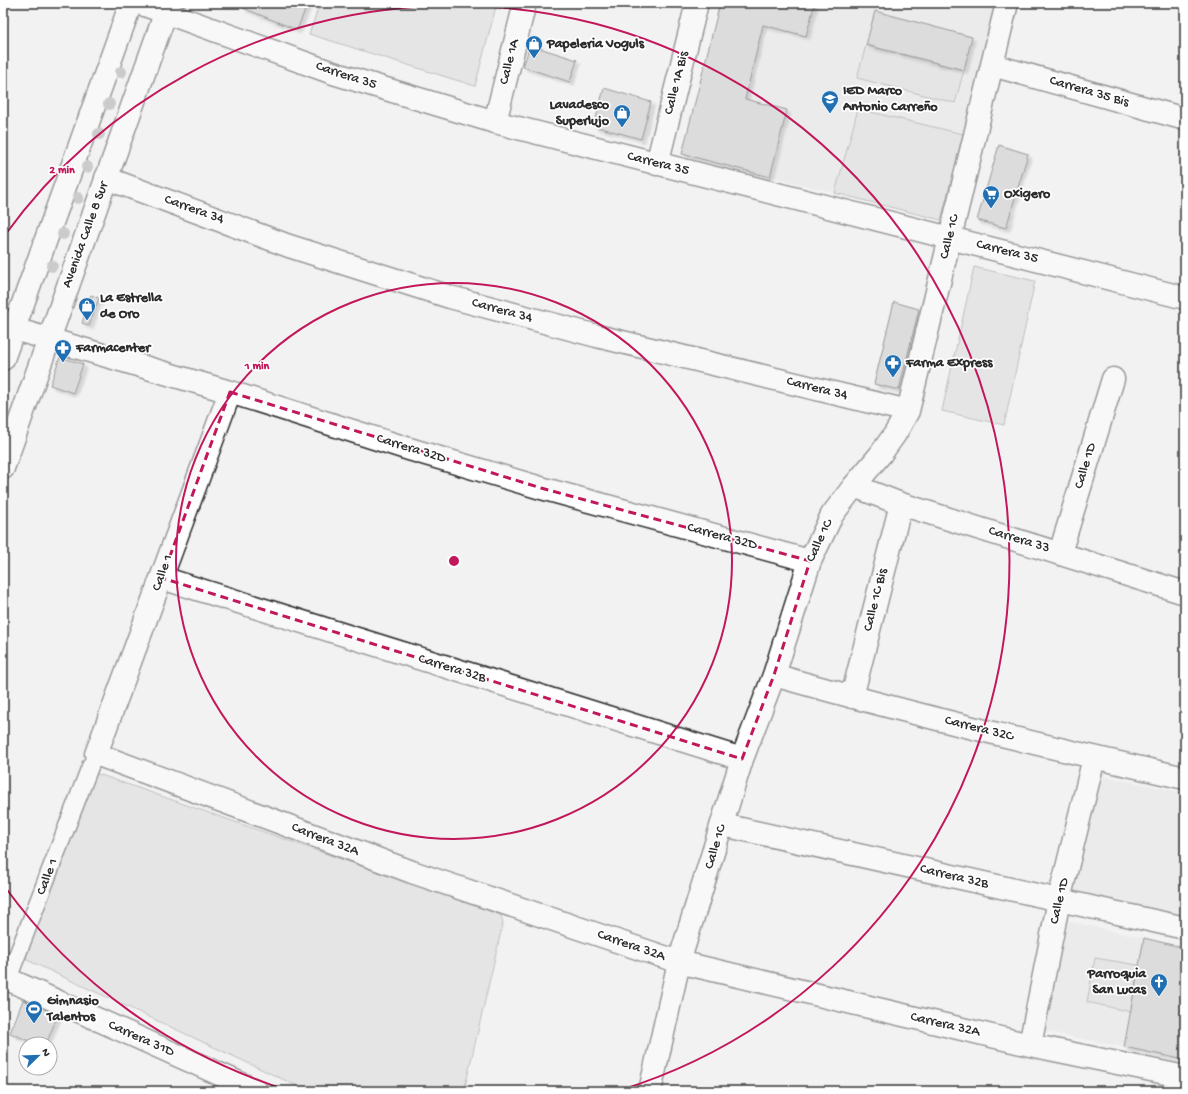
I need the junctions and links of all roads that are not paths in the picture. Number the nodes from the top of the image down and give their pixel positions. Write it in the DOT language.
graph roads {
  1 [pos="131,3"];
  2 [pos="139,3"];
  3 [pos="525,3"];
  4 [pos="698,3"];
  5 [pos="1007,3"];
  6 [pos="167,8"];
  7 [pos="992,64"];
  8 [pos="1185,119"];
  9 [pos="495,122"];
  10 [pos="657,164"];
  11 [pos="106,178"];
  12 [pos="950,238"];
  13 [pos="1185,298"];
  14 [pos="14,329"];
  15 [pos="48,339"];
  16 [pos="3,359"];
  17 [pos="1113,378"];
  18 [pos="230,392"];
  19 [pos="908,411"];
  20 [pos="3,468"];
  21 [pos="854,486"];
  22 [pos="901,504"];
  23 [pos="1060,553"];
  24 [pos="810,561"];
  25 [pos="162,578"];
  26 [pos="1185,593"];
  27 [pos="774,675"];
  28 [pos="852,697"];
  29 [pos="1094,758"];
  30 [pos="93,759"];
  31 [pos="742,759"];
  32 [pos="1185,778"];
  33 [pos="723,825"];
  34 [pos="1059,900"];
  35 [pos="1185,928"];
  36 [pos="679,962"];
  37 [pos="5,982"];
  38 [pos="1030,1045"];
  39 [pos="1185,1077"];
  40 [pos="257,1091"];
  41 [pos="651,1091"];
  1 -- 14 [label="street"];
  2 -- 6 [label="street, Carrera 35"];
  3 -- 9 [label="street, Calle 1A"];
  4 -- 10 [label="street, Calle 1A Bis"];
  5 -- 7 [label="street, Calle 1C"];
  6 -- 9 [label="street, Carrera 35"];
  6 -- 11 [label="street, Avenida Calle 8 Sur"];
  7 -- 8 [label="street, Carrera 35 Bis"];
  7 -- 12 [label="street, Calle 1C"];
  9 -- 10 [label="street, Carrera 35"];
  10 -- 12 [label="street, Carrera 35"];
  11 -- 15 [label="street, Avenida Calle 8 Sur"];
  11 -- 19 [label="street, Carrera 34"];
  12 -- 13 [label="street, Carrera 35"];
  12 -- 19 [label="street, Calle 1C"];
  14 -- 15 [label="street, Carrera 32D"];
  14 -- 16 [label="street"];
  15 -- 18 [label="street, Carrera 32D"];
  15 -- 20 [label="street, Avenida Calle 8 Sur"];
  17 -- 23 [label="street, Calle 1D"];
  18 -- 24 [label="street, Carrera 32D"];
  18 -- 25 [label="street, Calle 1"];
  19 -- 21 [label="street, Calle 1C"];
  21 -- 22 [label="street, Carrera 33"];
  21 -- 24 [label="street, Calle 1C"];
  22 -- 23 [label="street, Carrera 33"];
  22 -- 28 [label="street, Calle 1C Bis"];
  23 -- 26 [label="street, Carrera 33"];
  24 -- 27 [label="street, Calle 1C"];
  25 -- 30 [label="street, Calle 1"];
  25 -- 31 [label="street, Carrera 32B"];
  27 -- 28 [label="street, Carrera 32C"];
  27 -- 31 [label="street, Calle 1C"];
  28 -- 29 [label="street, Carrera 32C"];
  29 -- 32 [label="street, Carrera 32C"];
  29 -- 34 [label="street, Calle 1D"];
  30 -- 36 [label="street, Carrera 32A"];
  30 -- 37 [label="street, Calle 1"];
  31 -- 33 [label="street, Calle 1C"];
  33 -- 34 [label="street, Carrera 32B"];
  33 -- 36 [label="street, Calle 1C"];
  34 -- 35 [label="street, Carrera 32B"];
  34 -- 38 [label="street, Calle 1D"];
  36 -- 38 [label="street, Carrera 32A"];
  36 -- 41 [label="street, Calle 1C"];
  37 -- 40 [label="street, Carrera 31D"];
  38 -- 39 [label="street, Carrera 32A"];
}
